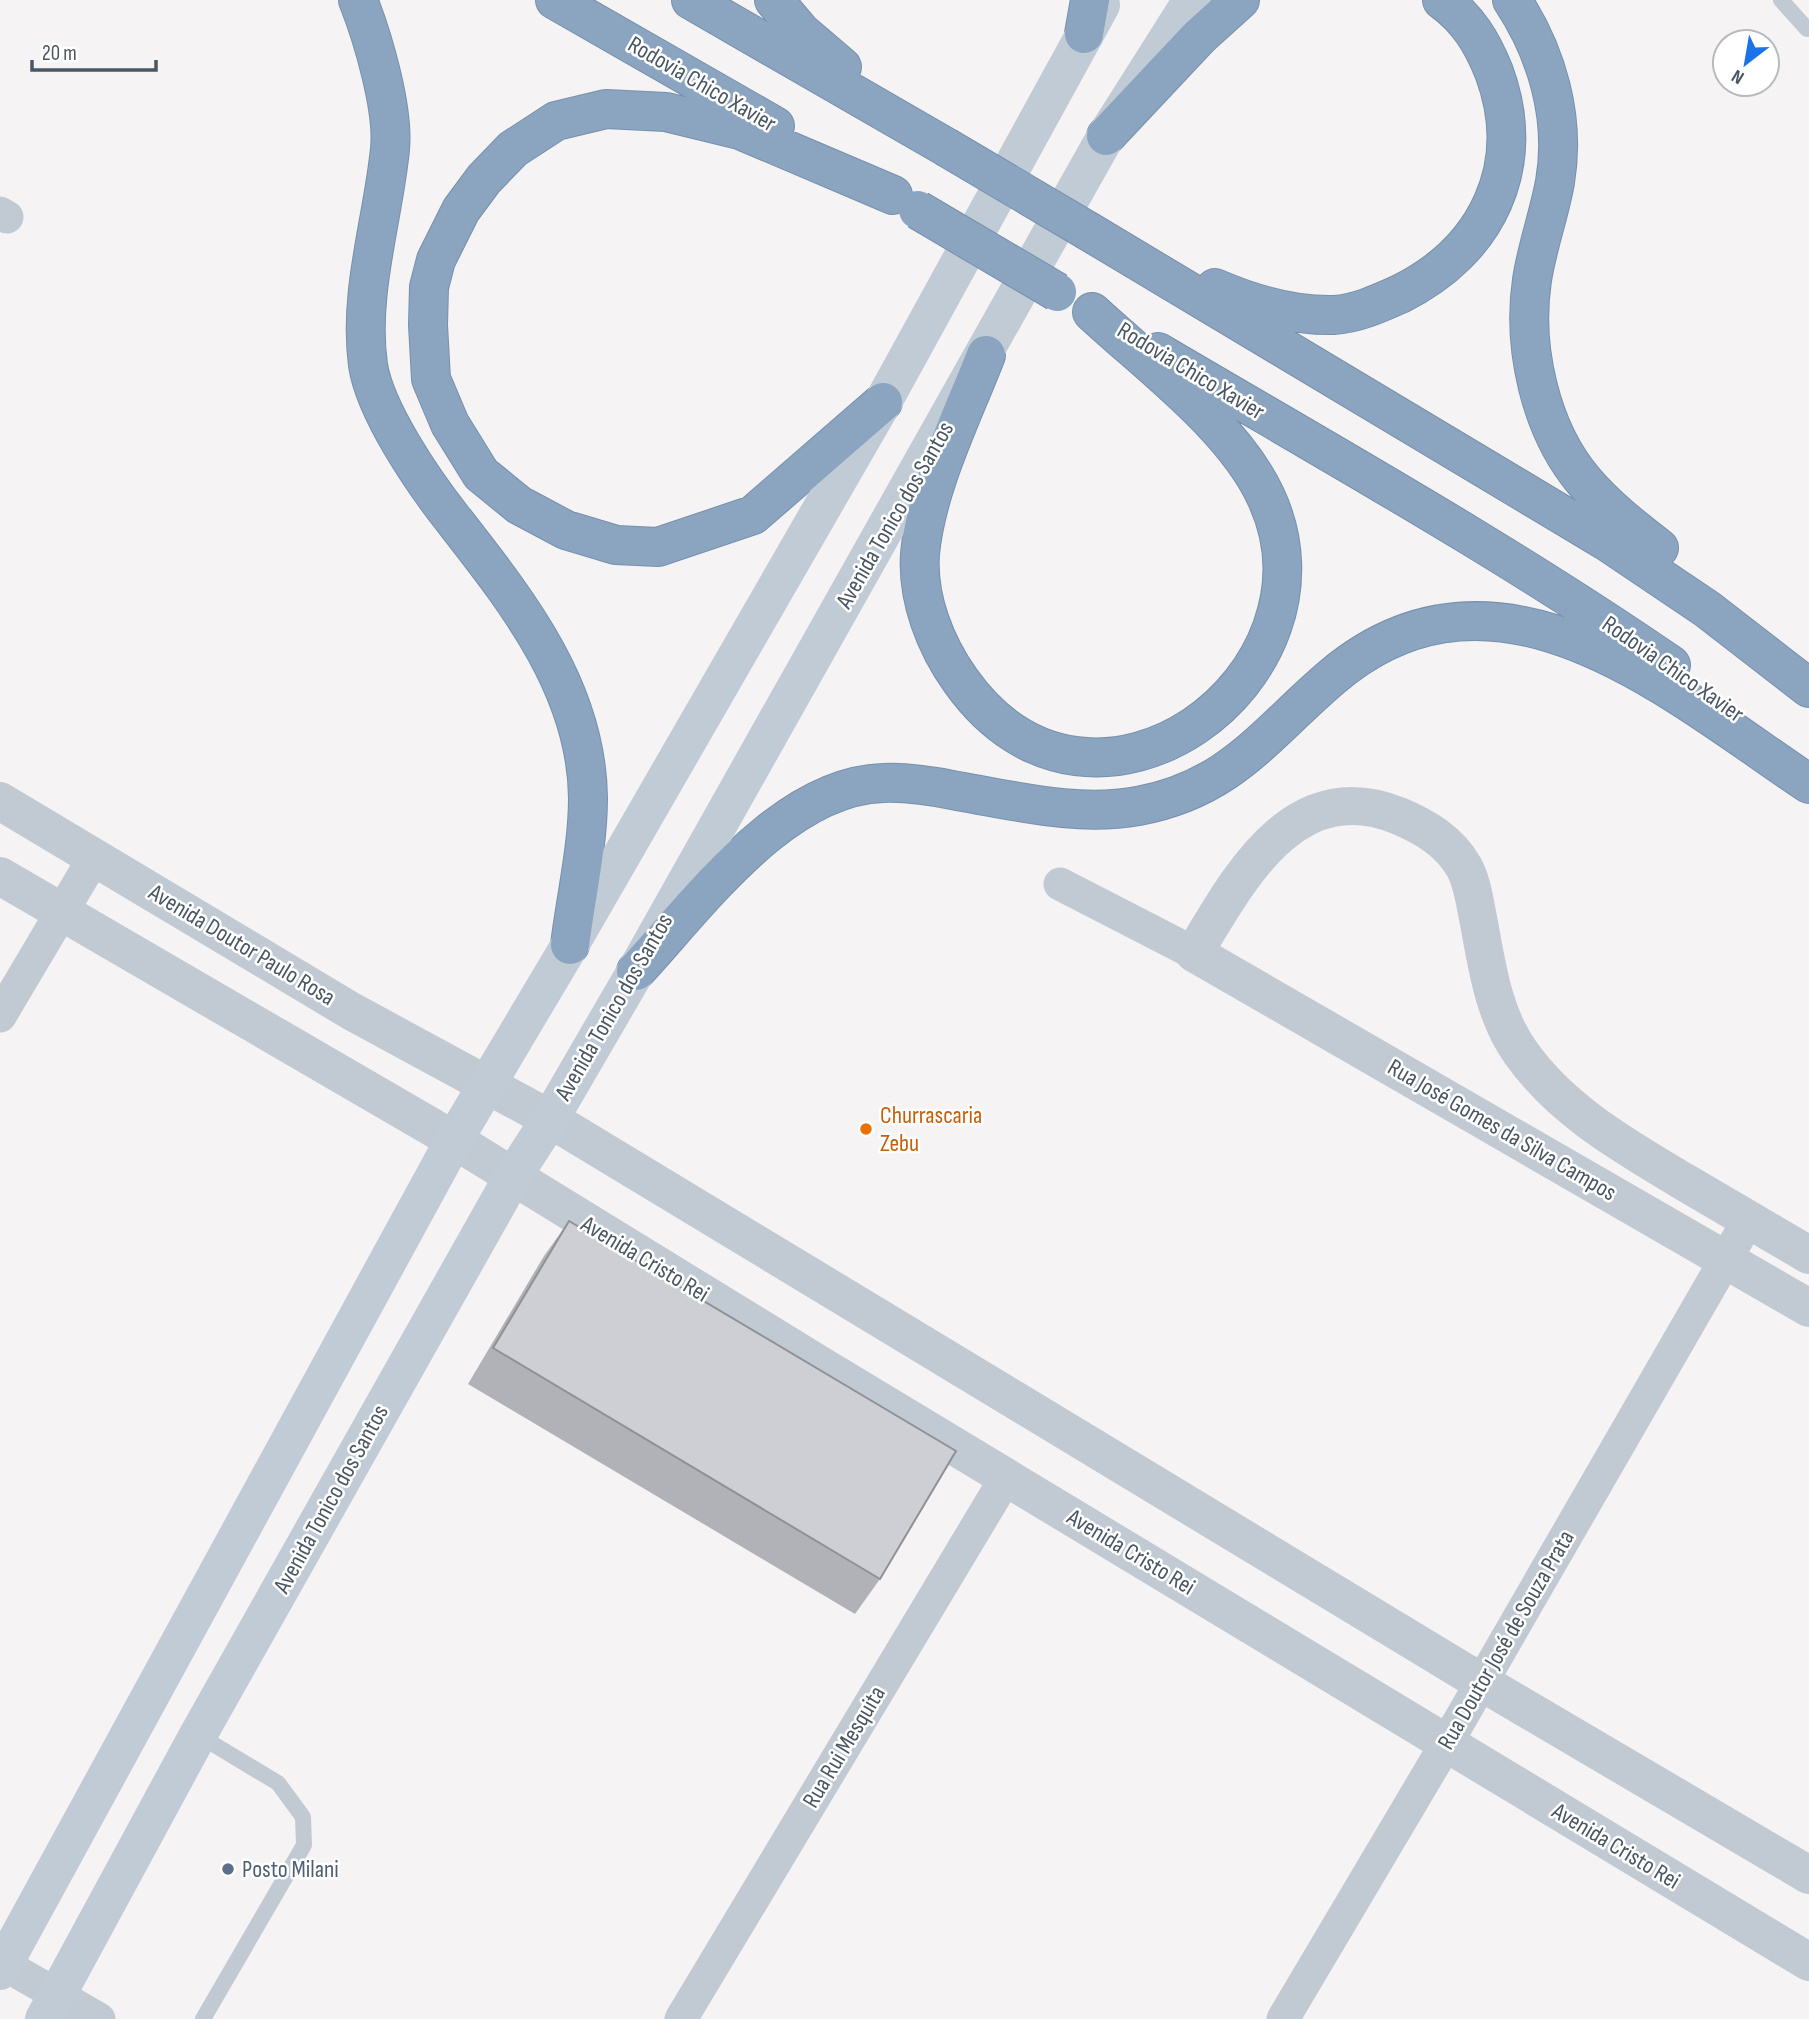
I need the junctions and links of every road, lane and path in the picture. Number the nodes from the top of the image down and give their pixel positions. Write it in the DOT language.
graph roads {
  1 [pos="358,0"];
  2 [pos="555,0"];
  3 [pos="691,0"];
  4 [pos="774,0"];
  5 [pos="1104,0"];
  6 [pos="1192,0"];
  7 [pos="1240,0"];
  8 [pos="1442,0"];
  9 [pos="1512,0"];
  10 [pos="1781,0"];
  11 [pos="1087,17"];
  12 [pos="1807,29"];
  13 [pos="1106,136"];
  14 [pos="931,139"];
  15 [pos="905,202"];
  16 [pos="1096,236"];
  17 [pos="1092,312"];
  18 [pos="986,355"];
  19 [pos="883,402"];
  20 [pos="1809,672"];
  21 [pos="1809,688"];
  22 [pos="1809,770"];
  23 [pos="1809,784"];
  24 [pos="0,801"];
  25 [pos="95,856"];
  26 [pos="0,876"];
  27 [pos="1060,884"];
  28 [pos="61,913"];
  29 [pos="570,945"];
  30 [pos="1194,953"];
  31 [pos="636,971"];
  32 [pos="0,1016"];
  33 [pos="487,1083"];
  34 [pos="550,1119"];
  35 [pos="454,1140"];
  36 [pos="512,1178"];
  37 [pos="1749,1219"];
  38 [pos="1809,1255"];
  39 [pos="1725,1259"];
  40 [pos="1809,1308"];
  41 [pos="1007,1476"];
  42 [pos="1481,1682"];
  43 [pos="198,1735"];
  44 [pos="1446,1744"];
  45 [pos="1809,1875"];
  46 [pos="1809,1962"];
  47 [pos="1,1966"];
  48 [pos="50,2007"];
  49 [pos="99,2019"];
  50 [pos="203,2019"];
  51 [pos="681,2019"];
  52 [pos="1283,2019"];
  1 -- 29 [label="highway"];
  2 -- 15 [label="highway, Rodovia Chico Xavier"];
  3 -- 14 [label="highway"];
  4 -- 14 [label="highway"];
  5 -- 11 [label="main road"];
  6 -- 13 [label="main road, Avenida Tonico dos Santos"];
  7 -- 13 [label="highway"];
  8 -- 16 [label="highway"];
  9 -- 20 [label="highway"];
  10 -- 12 [label="lane"];
  11 -- 19 [label="main road"];
  13 -- 18 [label="main road, Avenida Tonico dos Santos"];
  14 -- 16 [label="highway, bridge"];
  15 -- 17 [label="highway, Rodovia Chico Xavier, bridge"];
  15 -- 19 [label="highway"];
  16 -- 21 [label="highway"];
  17 -- 18 [label="highway"];
  17 -- 22 [label="highway, Rodovia Chico Xavier"];
  18 -- 31 [label="main road, Avenida Tonico dos Santos"];
  19 -- 29 [label="main road"];
  23 -- 31 [label="highway"];
  24 -- 25 [label="street, Avenida Doutor Paulo Rosa"];
  25 -- 28 [label="street"];
  25 -- 33 [label="street, Avenida Doutor Paulo Rosa"];
  26 -- 28 [label="street"];
  27 -- 30 [label="street"];
  28 -- 32 [label="street"];
  28 -- 35 [label="street"];
  29 -- 33 [label="main road"];
  30 -- 37 [label="street, Rua José Gomes da Silva Campos"];
  30 -- 39 [label="street, Rua José Gomes da Silva Campos"];
  31 -- 34 [label="main road, Avenida Tonico dos Santos"];
  33 -- 34 [label="street"];
  33 -- 35 [label="main road"];
  34 -- 36 [label="main road, Avenida Tonico dos Santos"];
  34 -- 42 [label="street"];
  35 -- 36 [label="street, Avenida Cristo Rei"];
  35 -- 47 [label="main road"];
  36 -- 41 [label="street, Avenida Cristo Rei"];
  36 -- 43 [label="main road, Avenida Tonico dos Santos"];
  37 -- 38 [label="street, Rua José Gomes da Silva Campos"];
  37 -- 39 [label="street, Rua Doutor José de Souza Prata"];
  39 -- 40 [label="street, Rua José Gomes da Silva Campos"];
  39 -- 42 [label="street, Rua Doutor José de Souza Prata"];
  41 -- 44 [label="street, Avenida Cristo Rei"];
  41 -- 51 [label="street, Rua Rui Mesquita"];
  42 -- 44 [label="street, Rua Doutor José de Souza Prata"];
  42 -- 45 [label="street"];
  43 -- 48 [label="main road, Avenida Tonico dos Santos"];
  43 -- 50 [label="lane"];
  44 -- 46 [label="street, Avenida Cristo Rei"];
  44 -- 52 [label="street, Rua Doutor José de Souza Prata"];
  47 -- 48 [label="street"];
  48 -- 49 [label="street"];
}
